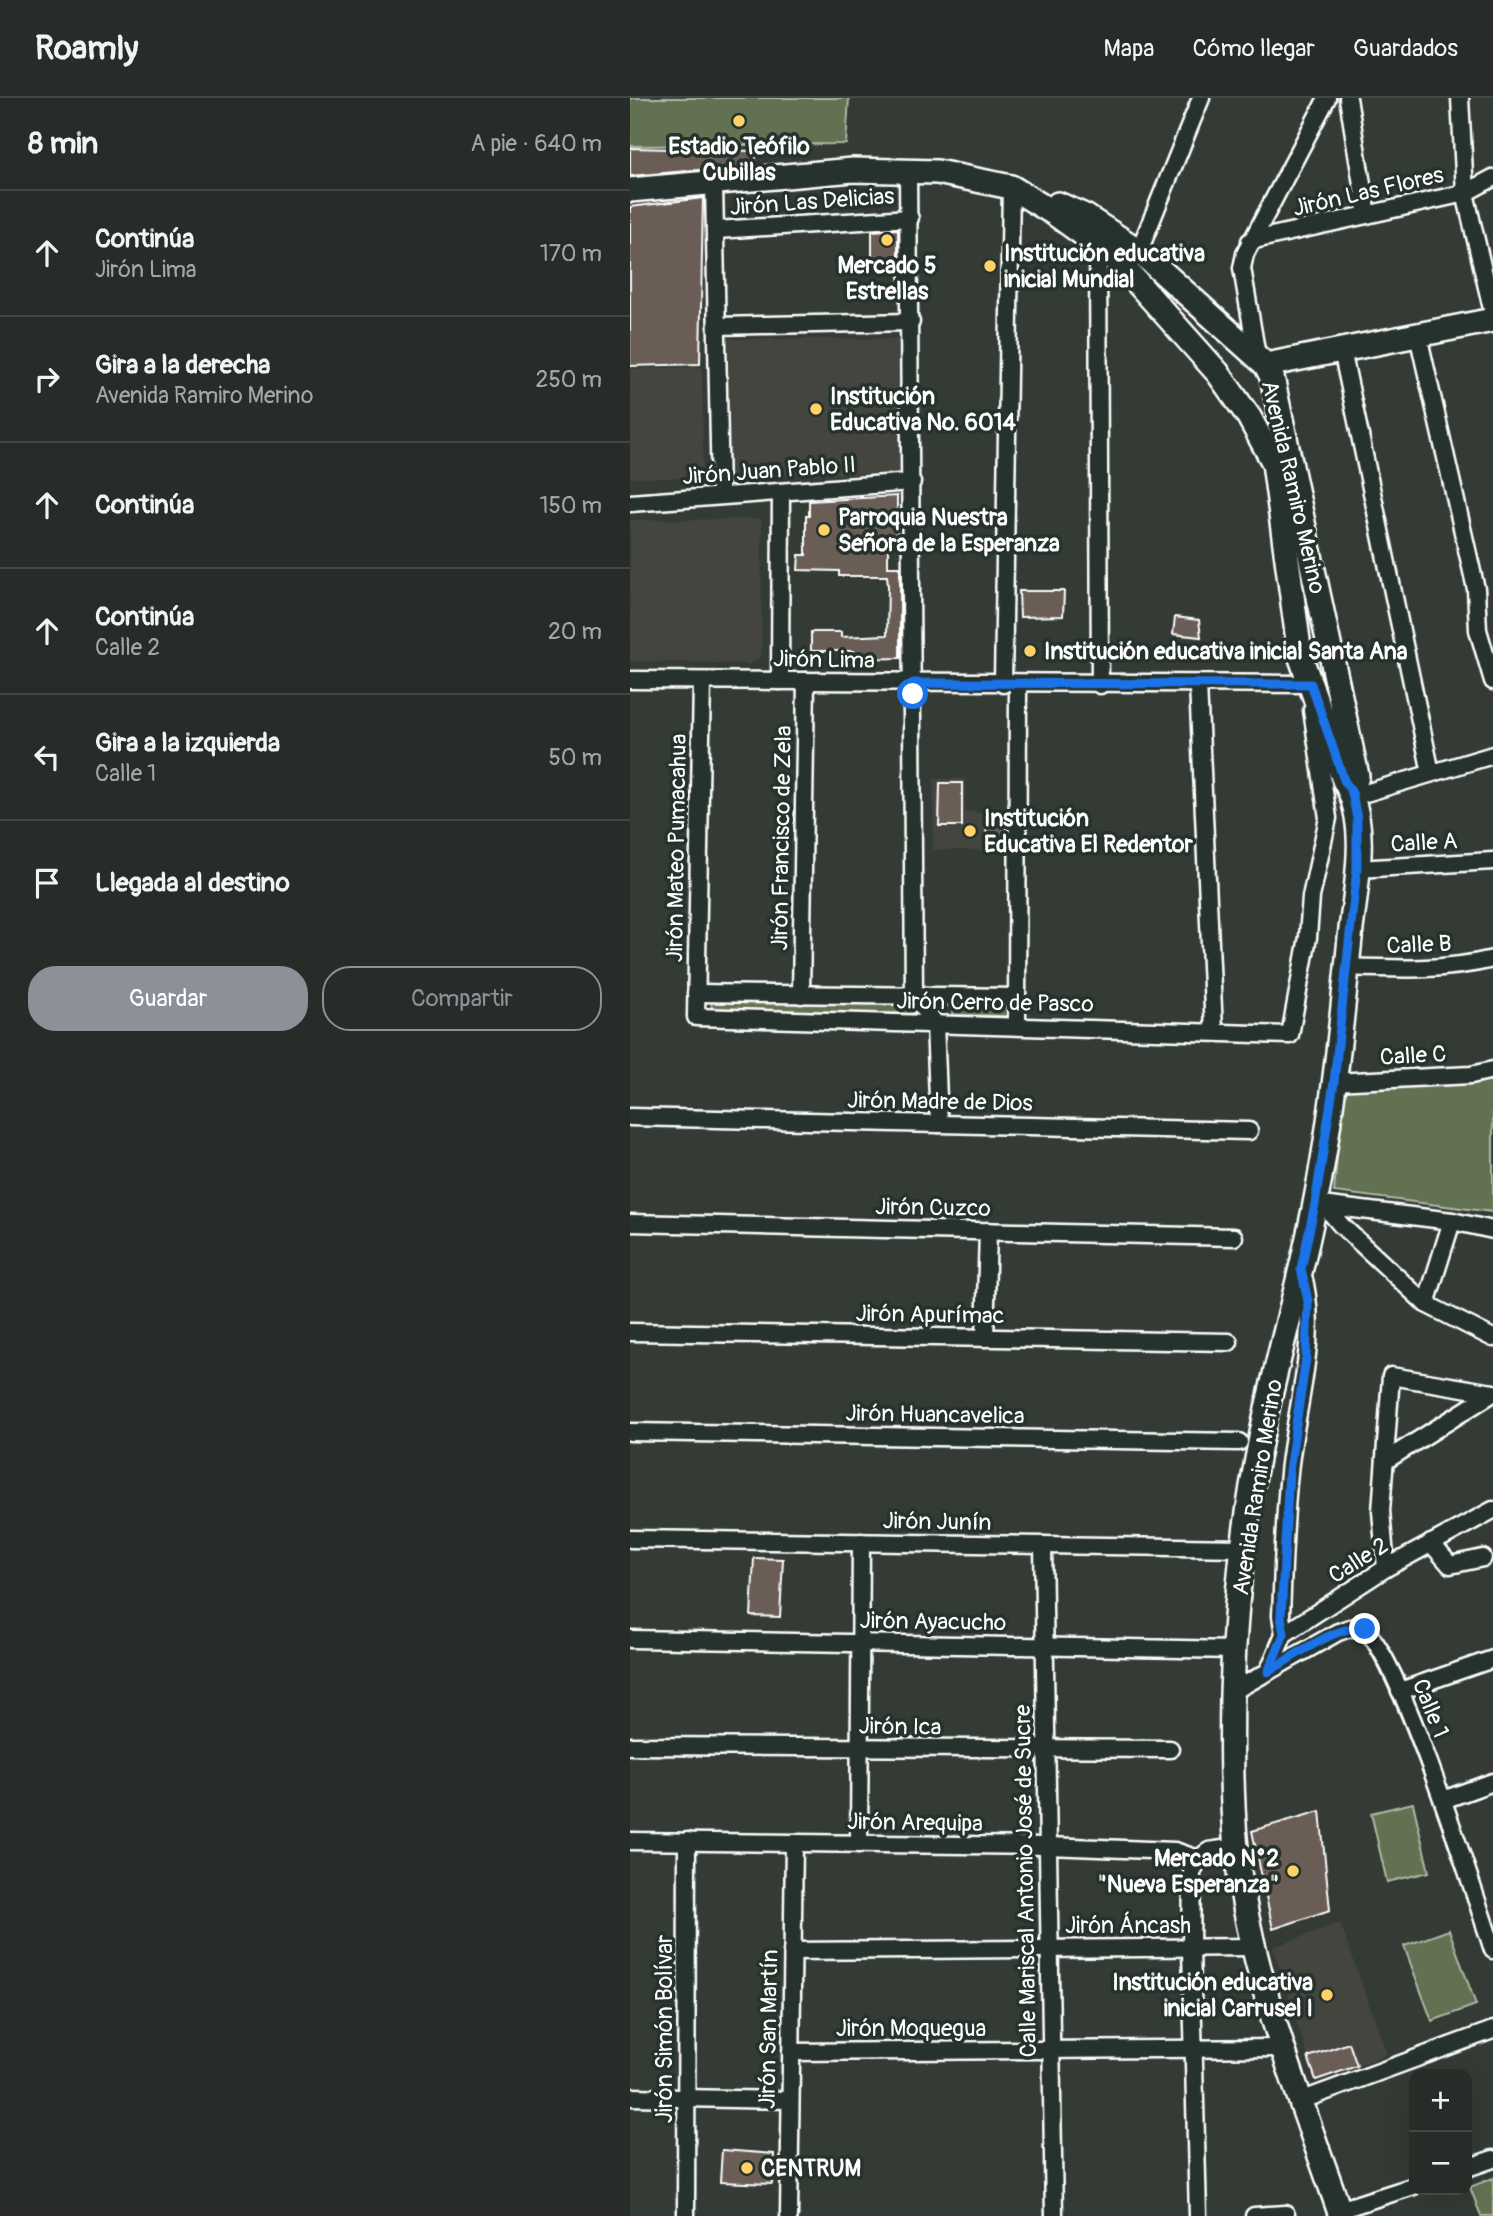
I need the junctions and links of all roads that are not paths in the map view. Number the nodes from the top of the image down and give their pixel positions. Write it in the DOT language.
graph roads {
  1 [pos="1201,98"];
  2 [pos="1328,98"];
  3 [pos="1348,98"];
  4 [pos="1460,98"];
  5 [pos="908,170"];
  6 [pos="1493,178"];
  7 [pos="714,183"];
  8 [pos="1011,187"];
  9 [pos="630,190"];
  10 [pos="1465,193"];
  11 [pos="1367,215"];
  12 [pos="910,218"];
  13 [pos="716,230"];
  14 [pos="1250,241"];
  15 [pos="1098,245"];
  16 [pos="1139,251"];
  17 [pos="1493,313"];
  18 [pos="1493,320"];
  19 [pos="911,321"];
  20 [pos="717,326"];
  21 [pos="1418,335"];
  22 [pos="1342,350"];
  23 [pos="1261,360"];
  24 [pos="912,482"];
  25 [pos="781,492"];
  26 [pos="720,496"];
  27 [pos="630,503"];
  28 [pos="1492,669"];
  29 [pos="630,680"];
  30 [pos="702,681"];
  31 [pos="780,681"];
  32 [pos="806,681"];
  33 [pos="913,683"];
  34 [pos="1011,684"];
  35 [pos="1100,685"];
  36 [pos="1198,685"];
  37 [pos="1312,687"];
  38 [pos="1493,755"];
  39 [pos="1431,774"];
  40 [pos="1352,795"];
  41 [pos="1492,866"];
  42 [pos="1357,869"];
  43 [pos="1493,959"];
  44 [pos="1347,967"];
  45 [pos="696,993"];
  46 [pos="801,995"];
  47 [pos="914,996"];
  48 [pos="1017,997"];
  49 [pos="696,1017"];
  50 [pos="935,1023"];
  51 [pos="1017,1026"];
  52 [pos="1214,1030"];
  53 [pos="1493,1070"];
  54 [pos="1334,1082"];
  55 [pos="630,1117"];
  56 [pos="939,1124"];
  57 [pos="1249,1131"];
  58 [pos="1320,1204"];
  59 [pos="1452,1221"];
  60 [pos="630,1223"];
  61 [pos="1493,1230"];
  62 [pos="988,1231"];
  63 [pos="1234,1237"];
  64 [pos="1301,1269"];
  65 [pos="1426,1304"];
  66 [pos="630,1332"];
  67 [pos="985,1338"];
  68 [pos="1493,1338"];
  69 [pos="1229,1342"];
  70 [pos="1493,1393"];
  71 [pos="630,1432"];
  72 [pos="1239,1442"];
  73 [pos="1385,1461"];
  74 [pos="1493,1510"];
  75 [pos="630,1539"];
  76 [pos="862,1542"];
  77 [pos="1431,1543"];
  78 [pos="1043,1545"];
  79 [pos="1242,1548"];
  80 [pos="1483,1558"];
  81 [pos="1386,1568"];
  82 [pos="1284,1634"];
  83 [pos="630,1639"];
  84 [pos="861,1643"];
  85 [pos="1044,1645"];
  86 [pos="1235,1650"];
  87 [pos="1493,1659"];
  88 [pos="1268,1672"];
  89 [pos="1400,1691"];
  90 [pos="1232,1692"];
  91 [pos="630,1746"];
  92 [pos="860,1748"];
  93 [pos="1170,1749"];
  94 [pos="1046,1750"];
  95 [pos="1493,1782"];
  96 [pos="1443,1800"];
  97 [pos="630,1840"];
  98 [pos="687,1841"];
  99 [pos="794,1843"];
  100 [pos="859,1844"];
  101 [pos="1048,1846"];
  102 [pos="1236,1847"];
  103 [pos="1198,1859"];
  104 [pos="1486,1906"];
  105 [pos="1253,1947"];
  106 [pos="1049,1948"];
  107 [pos="1191,1949"];
  108 [pos="1493,1950"];
  109 [pos="792,1951"];
  110 [pos="1493,2030"];
  111 [pos="1283,2048"];
  112 [pos="1051,2050"];
  113 [pos="1194,2050"];
  114 [pos="790,2052"];
  115 [pos="630,2097"];
  116 [pos="687,2098"];
  117 [pos="790,2100"];
  118 [pos="1300,2101"];
  119 [pos="1493,2159"];
  120 [pos="1472,2166"];
  121 [pos="1409,2188"];
  122 [pos="1340,2213"];
  123 [pos="1286,2214"];
  124 [pos="686,2216"];
  125 [pos="789,2216"];
  126 [pos="1054,2216"];
  127 [pos="1198,2216"];
  128 [pos="1254,2216"];
  1 -- 16 [label="street"];
  2 -- 14 [label="street"];
  3 -- 11 [label="street"];
  4 -- 10 [label="street"];
  5 -- 7 [label="street, Avenida Ramiro Merino"];
  5 -- 8 [label="street, Avenida Ramiro Merino"];
  5 -- 12 [label="street"];
  6 -- 10 [label="street, Jirón Las Flores"];
  7 -- 9 [label="street, Avenida Ramiro Merino"];
  7 -- 13 [label="street"];
  8 -- 15 [label="street, Avenida Ramiro Merino"];
  8 -- 16 [label="street, Avenida Ramiro Merino"];
  8 -- 34 [label="street"];
  10 -- 11 [label="street, Jirón Las Flores"];
  10 -- 17 [label="street"];
  11 -- 14 [label="street, Jirón Las Flores"];
  12 -- 13 [label="street, Jirón Las Delicias"];
  12 -- 19 [label="street"];
  13 -- 20 [label="street"];
  14 -- 23 [label="street"];
  15 -- 35 [label="street"];
  15 -- 37 [label="street, Avenida Ramiro Merino"];
  16 -- 23 [label="street, Avenida Ramiro Merino"];
  18 -- 21 [label="street"];
  19 -- 20 [label="street"];
  19 -- 24 [label="street"];
  20 -- 26 [label="street"];
  21 -- 22 [label="street"];
  21 -- 28 [label="street"];
  22 -- 23 [label="street"];
  22 -- 39 [label="street"];
  23 -- 40 [label="street, Avenida Ramiro Merino"];
  24 -- 25 [label="street, Jirón Juan Pablo II"];
  24 -- 33 [label="street"];
  25 -- 26 [label="street, Jirón Juan Pablo II"];
  25 -- 31 [label="street"];
  26 -- 27 [label="street, Jirón Juan Pablo II"];
  29 -- 30 [label="street, Jirón Lima"];
  30 -- 31 [label="street, Jirón Lima"];
  30 -- 45 [label="street, Jirón Mateo Pumacahua"];
  31 -- 32 [label="street, Jirón Lima"];
  32 -- 33 [label="street, Jirón Lima"];
  32 -- 46 [label="street, Jirón Francisco de Zela"];
  33 -- 34 [label="street, Jirón Lima"];
  33 -- 47 [label="street"];
  34 -- 35 [label="street, Jirón Lima"];
  34 -- 48 [label="street"];
  35 -- 36 [label="street, Jirón Lima"];
  36 -- 37 [label="street, Jirón Lima"];
  36 -- 52 [label="street"];
  37 -- 40 [label="street, Avenida Ramiro Merino"];
  37 -- 52 [label="street, Jirón Cerro de Pasco"];
  38 -- 39 [label="street"];
  39 -- 40 [label="street"];
  40 -- 42 [label="street, Avenida Ramiro Merino"];
  41 -- 42 [label="street, Calle A"];
  42 -- 44 [label="street, Avenida Ramiro Merino"];
  43 -- 44 [label="street, Calle B"];
  44 -- 54 [label="street, Avenida Ramiro Merino"];
  45 -- 46 [label="street, Jirón Cerro de Pasco"];
  45 -- 49 [label="street, Jirón Mateo Pumacahua"];
  46 -- 47 [label="street, Jirón Cerro de Pasco"];
  47 -- 48 [label="street, Jirón Cerro de Pasco"];
  47 -- 50 [label="street"];
  48 -- 51 [label="street"];
  49 -- 50 [label="street, Jirón Cerro de Pasco"];
  50 -- 51 [label="street, Jirón Cerro de Pasco"];
  50 -- 56 [label="street"];
  51 -- 52 [label="street, Jirón Cerro de Pasco"];
  53 -- 54 [label="street, Calle C"];
  54 -- 58 [label="street, Avenida Ramiro Merino"];
  55 -- 56 [label="street, Jirón Madre de Dios"];
  56 -- 57 [label="street, Jirón Madre de Dios"];
  58 -- 59 [label="street"];
  58 -- 64 [label="street, Avenida Ramiro Merino"];
  58 -- 65 [label="street"];
  59 -- 61 [label="street"];
  59 -- 65 [label="street"];
  60 -- 62 [label="street, Jirón Cuzco"];
  62 -- 63 [label="street, Jirón Cuzco"];
  62 -- 67 [label="street"];
  64 -- 79 [label="street, Avenida Ramiro Merino"];
  64 -- 82 [label="street"];
  65 -- 68 [label="street"];
  66 -- 67 [label="street, Jirón Apurímac"];
  67 -- 69 [label="street, Jirón Apurímac"];
  70 -- 73 [label="street"];
  70 -- 73 [label="street"];
  71 -- 72 [label="street, Jirón Huancavelica"];
  73 -- 81 [label="street"];
  74 -- 77 [label="street, Calle 2"];
  75 -- 76 [label="street, Jirón Junín"];
  76 -- 78 [label="street, Jirón Junín"];
  76 -- 84 [label="street"];
  77 -- 80 [label="street"];
  77 -- 81 [label="street, Calle 2"];
  78 -- 79 [label="street, Jirón Junín"];
  78 -- 85 [label="street, Calle Mariscal Antonio José de Sucre"];
  79 -- 86 [label="street, Avenida Ramiro Merino"];
  81 -- 82 [label="street, Calle 2"];
  82 -- 88 [label="street"];
  83 -- 84 [label="street, Jirón Ayacucho"];
  84 -- 85 [label="street, Jirón Ayacucho"];
  84 -- 92 [label="street"];
  85 -- 86 [label="street, Jirón Ayacucho"];
  85 -- 94 [label="street, Calle Mariscal Antonio José de Sucre"];
  86 -- 90 [label="street, Avenida Ramiro Merino"];
  87 -- 89 [label="street"];
  88 -- 89 [label="street, Calle 1"];
  88 -- 90 [label="street, Calle 1"];
  89 -- 96 [label="street, Calle 1"];
  90 -- 102 [label="street, Avenida Ramiro Merino"];
  91 -- 92 [label="street, Jirón Ica"];
  92 -- 94 [label="street, Jirón Ica"];
  92 -- 100 [label="street"];
  93 -- 94 [label="street, Jirón Ica"];
  94 -- 101 [label="street, Calle Mariscal Antonio José de Sucre"];
  95 -- 96 [label="street"];
  96 -- 104 [label="street, Calle 1"];
  97 -- 98 [label="street, Jirón Arequipa"];
  98 -- 99 [label="street, Jirón Arequipa"];
  98 -- 116 [label="street, Jirón Simón Bolívar"];
  99 -- 100 [label="street, Jirón Arequipa"];
  99 -- 109 [label="street, Jirón San Martín"];
  100 -- 101 [label="street, Jirón Arequipa"];
  101 -- 103 [label="street, Jirón Arequipa"];
  101 -- 106 [label="street, Calle Mariscal Antonio José de Sucre"];
  102 -- 103 [label="street"];
  102 -- 105 [label="street, Avenida Ramiro Merino"];
  103 -- 107 [label="street"];
  104 -- 108 [label="street, Calle 1"];
  105 -- 107 [label="street, Jirón Áncash"];
  105 -- 111 [label="street, Avenida Ramiro Merino"];
  106 -- 107 [label="street, Jirón Áncash"];
  106 -- 109 [label="street, Jirón Áncash"];
  106 -- 112 [label="street, Calle Mariscal Antonio José de Sucre"];
  107 -- 113 [label="street"];
  109 -- 114 [label="street, Jirón San Martín"];
  110 -- 118 [label="street"];
  111 -- 113 [label="street, Jirón Moquegua"];
  111 -- 118 [label="street, Avenida Ramiro Merino"];
  112 -- 113 [label="street, Jirón Moquegua"];
  112 -- 114 [label="street, Jirón Moquegua"];
  112 -- 126 [label="street, Calle Mariscal Antonio José de Sucre"];
  113 -- 127 [label="street"];
  114 -- 117 [label="street, Jirón San Martín"];
  115 -- 116 [label="street"];
  116 -- 117 [label="street"];
  116 -- 124 [label="street, Jirón Simón Bolívar"];
  117 -- 125 [label="street, Jirón San Martín"];
  118 -- 122 [label="street, Avenida Ramiro Merino"];
  119 -- 120 [label="street"];
  121 -- 122 [label="street"];
  123 -- 128 [label="street"];
}
